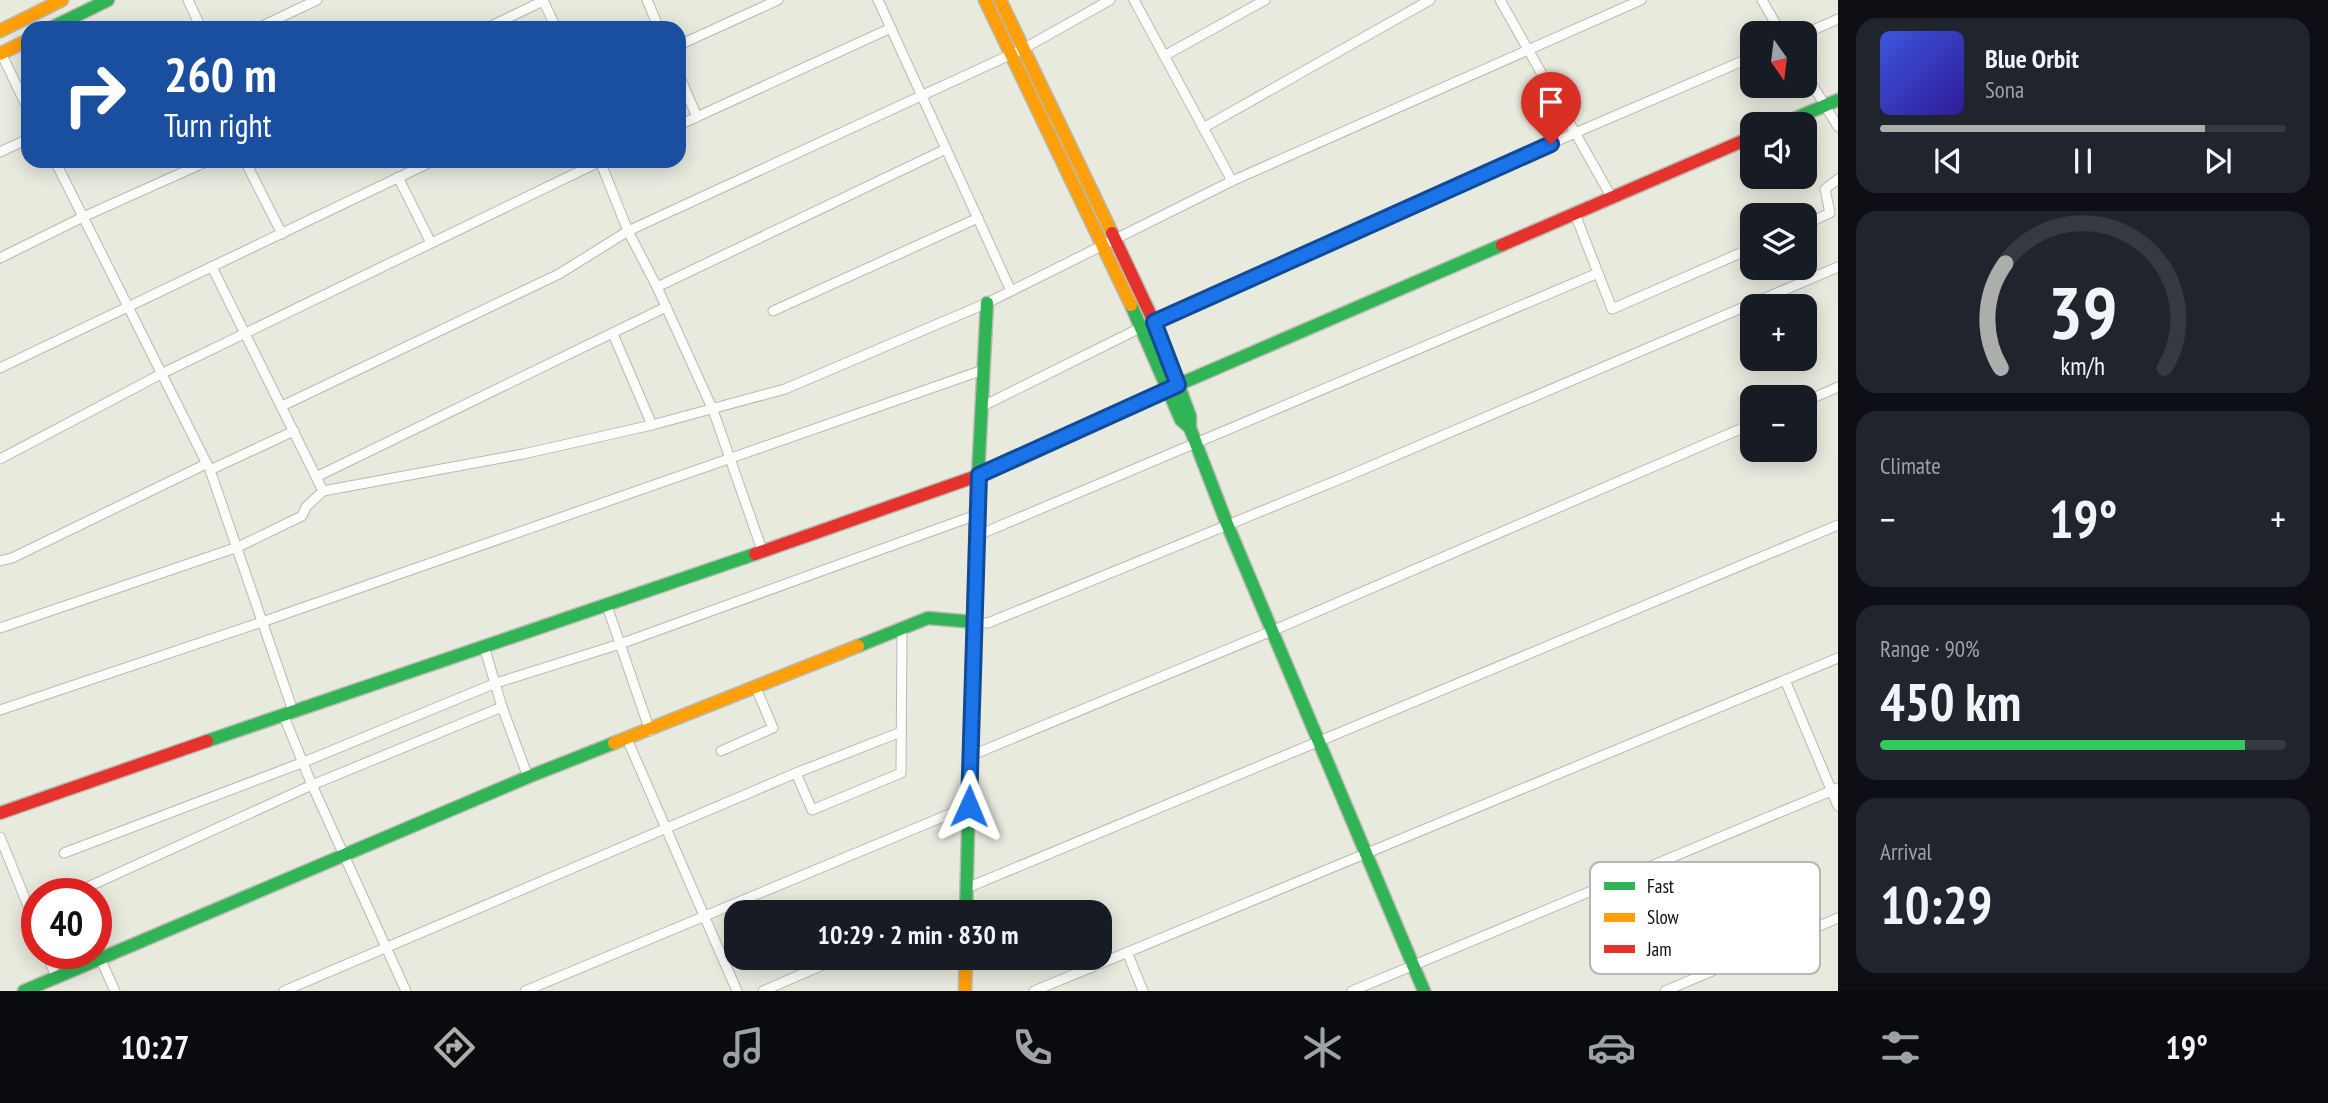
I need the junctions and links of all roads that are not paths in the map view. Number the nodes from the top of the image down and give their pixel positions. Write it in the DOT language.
graph roads {
  1 [pos="108,0"];
  2 [pos="188,0"];
  3 [pos="317,0"];
  4 [pos="647,0"];
  5 [pos="778,0"];
  6 [pos="878,0"];
  7 [pos="985,0"];
  8 [pos="1000,0"];
  9 [pos="1110,0"];
  10 [pos="1134,0"];
  11 [pos="1265,0"];
  12 [pos="1430,0"];
  13 [pos="1500,0"];
  14 [pos="1641,0"];
  15 [pos="1762,0"];
  16 [pos="59,1"];
  17 [pos="543,1"];
  18 [pos="1838,19"];
  19 [pos="65,21"];
  20 [pos="198,21"];
  21 [pos="273,21"];
  22 [pos="502,21"];
  23 [pos="553,21"];
  24 [pos="656,21"];
  25 [pos="1774,21"];
  26 [pos="891,28"];
  27 [pos="1817,28"];
  28 [pos="0,31"];
  29 [pos="686,42"];
  30 [pos="21,44"];
  31 [pos="1528,50"];
  32 [pos="1017,52"];
  33 [pos="0,54"];
  34 [pos="1164,56"];
  35 [pos="1740,62"];
  36 [pos="686,91"];
  37 [pos="1817,93"];
  38 [pos="21,94"];
  39 [pos="922,95"];
  40 [pos="1838,100"];
  41 [pos="1825,106"];
  42 [pos="1811,112"];
  43 [pos="697,117"];
  44 [pos="686,122"];
  45 [pos="1838,127"];
  46 [pos="1203,128"];
  47 [pos="1575,133"];
  48 [pos="21,142"];
  49 [pos="1740,142"];
  50 [pos="946,149"];
  51 [pos="0,152"];
  52 [pos="58,168"];
  53 [pos="192,168"];
  54 [pos="249,168"];
  55 [pos="418,168"];
  56 [pos="586,168"];
  57 [pos="603,168"];
  58 [pos="398,177"];
  59 [pos="1838,179"];
  60 [pos="1232,181"];
  61 [pos="1612,198"];
  62 [pos="1575,214"];
  63 [pos="83,217"];
  64 [pos="978,218"];
  65 [pos="1817,220"];
  66 [pos="628,231"];
  67 [pos="282,234"];
  68 [pos="1109,242"];
  69 [pos="431,243"];
  70 [pos="1740,253"];
  71 [pos="0,258"];
  72 [pos="212,267"];
  73 [pos="1838,267"];
  74 [pos="1598,273"];
  75 [pos="657,288"];
  76 [pos="1011,291"];
  77 [pos="987,303"];
  78 [pos="129,307"];
  79 [pos="666,307"];
  80 [pos="773,311"];
  81 [pos="1148,324"];
  82 [pos="246,332"];
  83 [pos="613,334"];
  84 [pos="0,368"];
  85 [pos="983,370"];
  86 [pos="163,373"];
  87 [pos="1173,387"];
  88 [pos="1838,387"];
  89 [pos="1817,396"];
  90 [pos="282,406"];
  91 [pos="981,407"];
  92 [pos="713,410"];
  93 [pos="652,425"];
  94 [pos="1740,429"];
  95 [pos="294,431"];
  96 [pos="1196,444"];
  97 [pos="0,459"];
  98 [pos="731,460"];
  99 [pos="208,467"];
  100 [pos="979,475"];
  101 [pos="316,477"];
  102 [pos="323,491"];
  103 [pos="976,515"];
  104 [pos="1227,524"];
  105 [pos="1838,525"];
  106 [pos="976,536"];
  107 [pos="237,547"];
  108 [pos="762,550"];
  109 [pos="0,561"];
  110 [pos="607,606"];
  111 [pos="262,622"];
  112 [pos="974,622"];
  113 [pos="0,628"];
  114 [pos="902,629"];
  115 [pos="1272,631"];
  116 [pos="620,644"];
  117 [pos="484,646"];
  118 [pos="1838,658"];
  119 [pos="1785,680"];
  120 [pos="496,683"];
  121 [pos="756,688"];
  122 [pos="502,707"];
  123 [pos="0,710"];
  124 [pos="288,713"];
  125 [pos="650,731"];
  126 [pos="901,732"];
  127 [pos="627,739"];
  128 [pos="1320,741"];
  129 [pos="721,751"];
  130 [pos="970,756"];
  131 [pos="304,762"];
  132 [pos="796,773"];
  133 [pos="528,777"];
  134 [pos="312,785"];
  135 [pos="1835,789"];
  136 [pos="969,806"];
  137 [pos="1838,806"];
  138 [pos="1,809"];
  139 [pos="666,829"];
  140 [pos="0,837"];
  141 [pos="64,853"];
  142 [pos="1367,853"];
  143 [pos="345,854"];
  144 [pos="1660,862"];
  145 [pos="108,878"];
  146 [pos="967,888"];
  147 [pos="21,889"];
  148 [pos="1590,891"];
  149 [pos="966,900"];
  150 [pos="704,915"];
  151 [pos="1838,918"];
  152 [pos="1820,926"];
  153 [pos="387,948"];
  154 [pos="112,953"];
  155 [pos="1126,953"];
  156 [pos="1413,965"];
  157 [pos="53,969"];
  158 [pos="75,969"];
  159 [pos="105,969"];
  160 [pos="811,970"];
  161 [pos="966,970"];
  162 [pos="1705,974"];
  163 [pos="56,977"];
  164 [pos="24,991"];
  165 [pos="115,991"];
  166 [pos="284,991"];
  167 [pos="406,991"];
  168 [pos="525,991"];
  169 [pos="737,991"];
  170 [pos="763,991"];
  171 [pos="965,991"];
  172 [pos="1034,991"];
  173 [pos="1143,991"];
  174 [pos="1352,991"];
  175 [pos="1424,991"];
  176 [pos="1665,991"];
  1 -- 19 [label="main road"];
  2 -- 20 [label="street"];
  3 -- 21 [label="street"];
  4 -- 24 [label="street"];
  5 -- 29 [label="street"];
  6 -- 26 [label="street"];
  7 -- 32 [label="main road"];
  8 -- 32 [label="main road"];
  9 -- 32 [label="street"];
  10 -- 34 [label="street"];
  11 -- 34 [label="street"];
  12 -- 46 [label="street"];
  13 -- 31 [label="street"];
  14 -- 31 [label="street"];
  15 -- 25 [label="street"];
  16 -- 28 [label="main road"];
  17 -- 22 [label="street"];
  17 -- 23 [label="street"];
  18 -- 27 [label="street"];
  26 -- 39 [label="street"];
  26 -- 43 [label="street"];
  30 -- 33 [label="main road"];
  31 -- 47 [label="street"];
  31 -- 60 [label="street"];
  32 -- 39 [label="street"];
  32 -- 68 [label="main road"];
  33 -- 38 [label="street"];
  34 -- 46 [label="street"];
  35 -- 47 [label="street"];
  36 -- 43 [label="street"];
  37 -- 41 [label="street"];
  39 -- 50 [label="street"];
  39 -- 66 [label="street"];
  40 -- 41 [label="main road"];
  41 -- 42 [label="main road"];
  41 -- 45 [label="street"];
  43 -- 44 [label="street"];
  46 -- 60 [label="street"];
  47 -- 61 [label="street"];
  47 -- 81 [label="street"];
  48 -- 51 [label="street"];
  49 -- 61 [label="main road"];
  50 -- 64 [label="street"];
  50 -- 75 [label="street"];
  52 -- 63 [label="street"];
  53 -- 63 [label="street"];
  54 -- 67 [label="street"];
  55 -- 58 [label="street"];
  56 -- 69 [label="street"];
  57 -- 66 [label="street"];
  58 -- 67 [label="street"];
  58 -- 69 [label="street"];
  59 -- 65 [label="street"];
  60 -- 68 [label="street"];
  61 -- 62 [label="main road"];
  62 -- 74 [label="street"];
  62 -- 87 [label="main road"];
  63 -- 71 [label="street"];
  63 -- 78 [label="street"];
  64 -- 76 [label="street"];
  64 -- 80 [label="street"];
  66 -- 75 [label="street"];
  66 -- 90 [label="street"];
  67 -- 72 [label="street"];
  68 -- 76 [label="street"];
  68 -- 81 [label="main road"];
  69 -- 82 [label="street"];
  70 -- 74 [label="street"];
  72 -- 78 [label="street"];
  72 -- 82 [label="street"];
  73 -- 104 [label="street"];
  74 -- 96 [label="street"];
  75 -- 79 [label="street"];
  76 -- 77 [label="street"];
  77 -- 85 [label="main road"];
  77 -- 92 [label="street"];
  78 -- 84 [label="street"];
  78 -- 86 [label="street"];
  79 -- 83 [label="street"];
  79 -- 92 [label="street"];
  81 -- 87 [label="main road"];
  81 -- 91 [label="street"];
  82 -- 86 [label="street"];
  82 -- 90 [label="street"];
  83 -- 93 [label="street"];
  83 -- 101 [label="street"];
  85 -- 91 [label="main road"];
  85 -- 98 [label="street"];
  86 -- 97 [label="street"];
  86 -- 99 [label="street"];
  87 -- 96 [label="main road"];
  87 -- 100 [label="main road"];
  88 -- 89 [label="street"];
  90 -- 95 [label="street"];
  91 -- 100 [label="main road"];
  92 -- 93 [label="street"];
  92 -- 98 [label="street"];
  93 -- 102 [label="street"];
  94 -- 115 [label="street"];
  95 -- 99 [label="street"];
  95 -- 101 [label="street"];
  96 -- 104 [label="main road"];
  96 -- 106 [label="street"];
  98 -- 108 [label="street"];
  98 -- 111 [label="street"];
  99 -- 107 [label="street"];
  99 -- 109 [label="street"];
  100 -- 103 [label="main road"];
  100 -- 108 [label="main road"];
  101 -- 102 [label="street"];
  102 -- 107 [label="street"];
  103 -- 106 [label="main road"];
  103 -- 116 [label="street"];
  104 -- 112 [label="street"];
  104 -- 115 [label="main road"];
  105 -- 128 [label="street"];
  106 -- 112 [label="main road"];
  107 -- 111 [label="street"];
  107 -- 113 [label="street"];
  108 -- 110 [label="main road"];
  110 -- 116 [label="street"];
  110 -- 117 [label="main road"];
  111 -- 123 [label="street"];
  111 -- 124 [label="street"];
  112 -- 114 [label="main road"];
  112 -- 130 [label="main road"];
  114 -- 121 [label="main road"];
  114 -- 126 [label="street"];
  115 -- 128 [label="main road"];
  115 -- 130 [label="street"];
  116 -- 120 [label="street"];
  116 -- 125 [label="street"];
  117 -- 120 [label="street"];
  117 -- 124 [label="main road"];
  118 -- 119 [label="street"];
  119 -- 135 [label="street"];
  119 -- 142 [label="street"];
  120 -- 122 [label="street"];
  120 -- 131 [label="street"];
  121 -- 125 [label="main road"];
  121 -- 129 [label="street"];
  122 -- 133 [label="street"];
  122 -- 134 [label="street"];
  124 -- 131 [label="street"];
  124 -- 138 [label="main road"];
  125 -- 127 [label="main road"];
  126 -- 132 [label="street"];
  126 -- 132 [label="street"];
  127 -- 133 [label="main road"];
  127 -- 139 [label="street"];
  128 -- 142 [label="main road"];
  128 -- 146 [label="street"];
  130 -- 136 [label="main road"];
  131 -- 134 [label="street"];
  131 -- 141 [label="street"];
  132 -- 139 [label="street"];
  133 -- 143 [label="main road"];
  134 -- 143 [label="street"];
  134 -- 145 [label="street"];
  135 -- 137 [label="street"];
  135 -- 144 [label="street"];
  136 -- 146 [label="main road"];
  136 -- 150 [label="street"];
  139 -- 150 [label="street"];
  139 -- 153 [label="street"];
  140 -- 147 [label="street"];
  142 -- 155 [label="street"];
  142 -- 156 [label="main road"];
  143 -- 153 [label="street"];
  143 -- 154 [label="main road"];
  146 -- 149 [label="main road"];
  148 -- 156 [label="street"];
  150 -- 168 [label="street"];
  150 -- 169 [label="street"];
  151 -- 152 [label="street"];
  153 -- 166 [label="street"];
  153 -- 167 [label="street"];
  155 -- 172 [label="street"];
  155 -- 173 [label="street"];
  156 -- 174 [label="street"];
  156 -- 175 [label="main road"];
  157 -- 163 [label="street"];
  158 -- 163 [label="main road"];
  159 -- 165 [label="street"];
  160 -- 170 [label="street"];
  161 -- 171 [label="main road"];
  162 -- 176 [label="street"];
  163 -- 164 [label="main road"];
}
